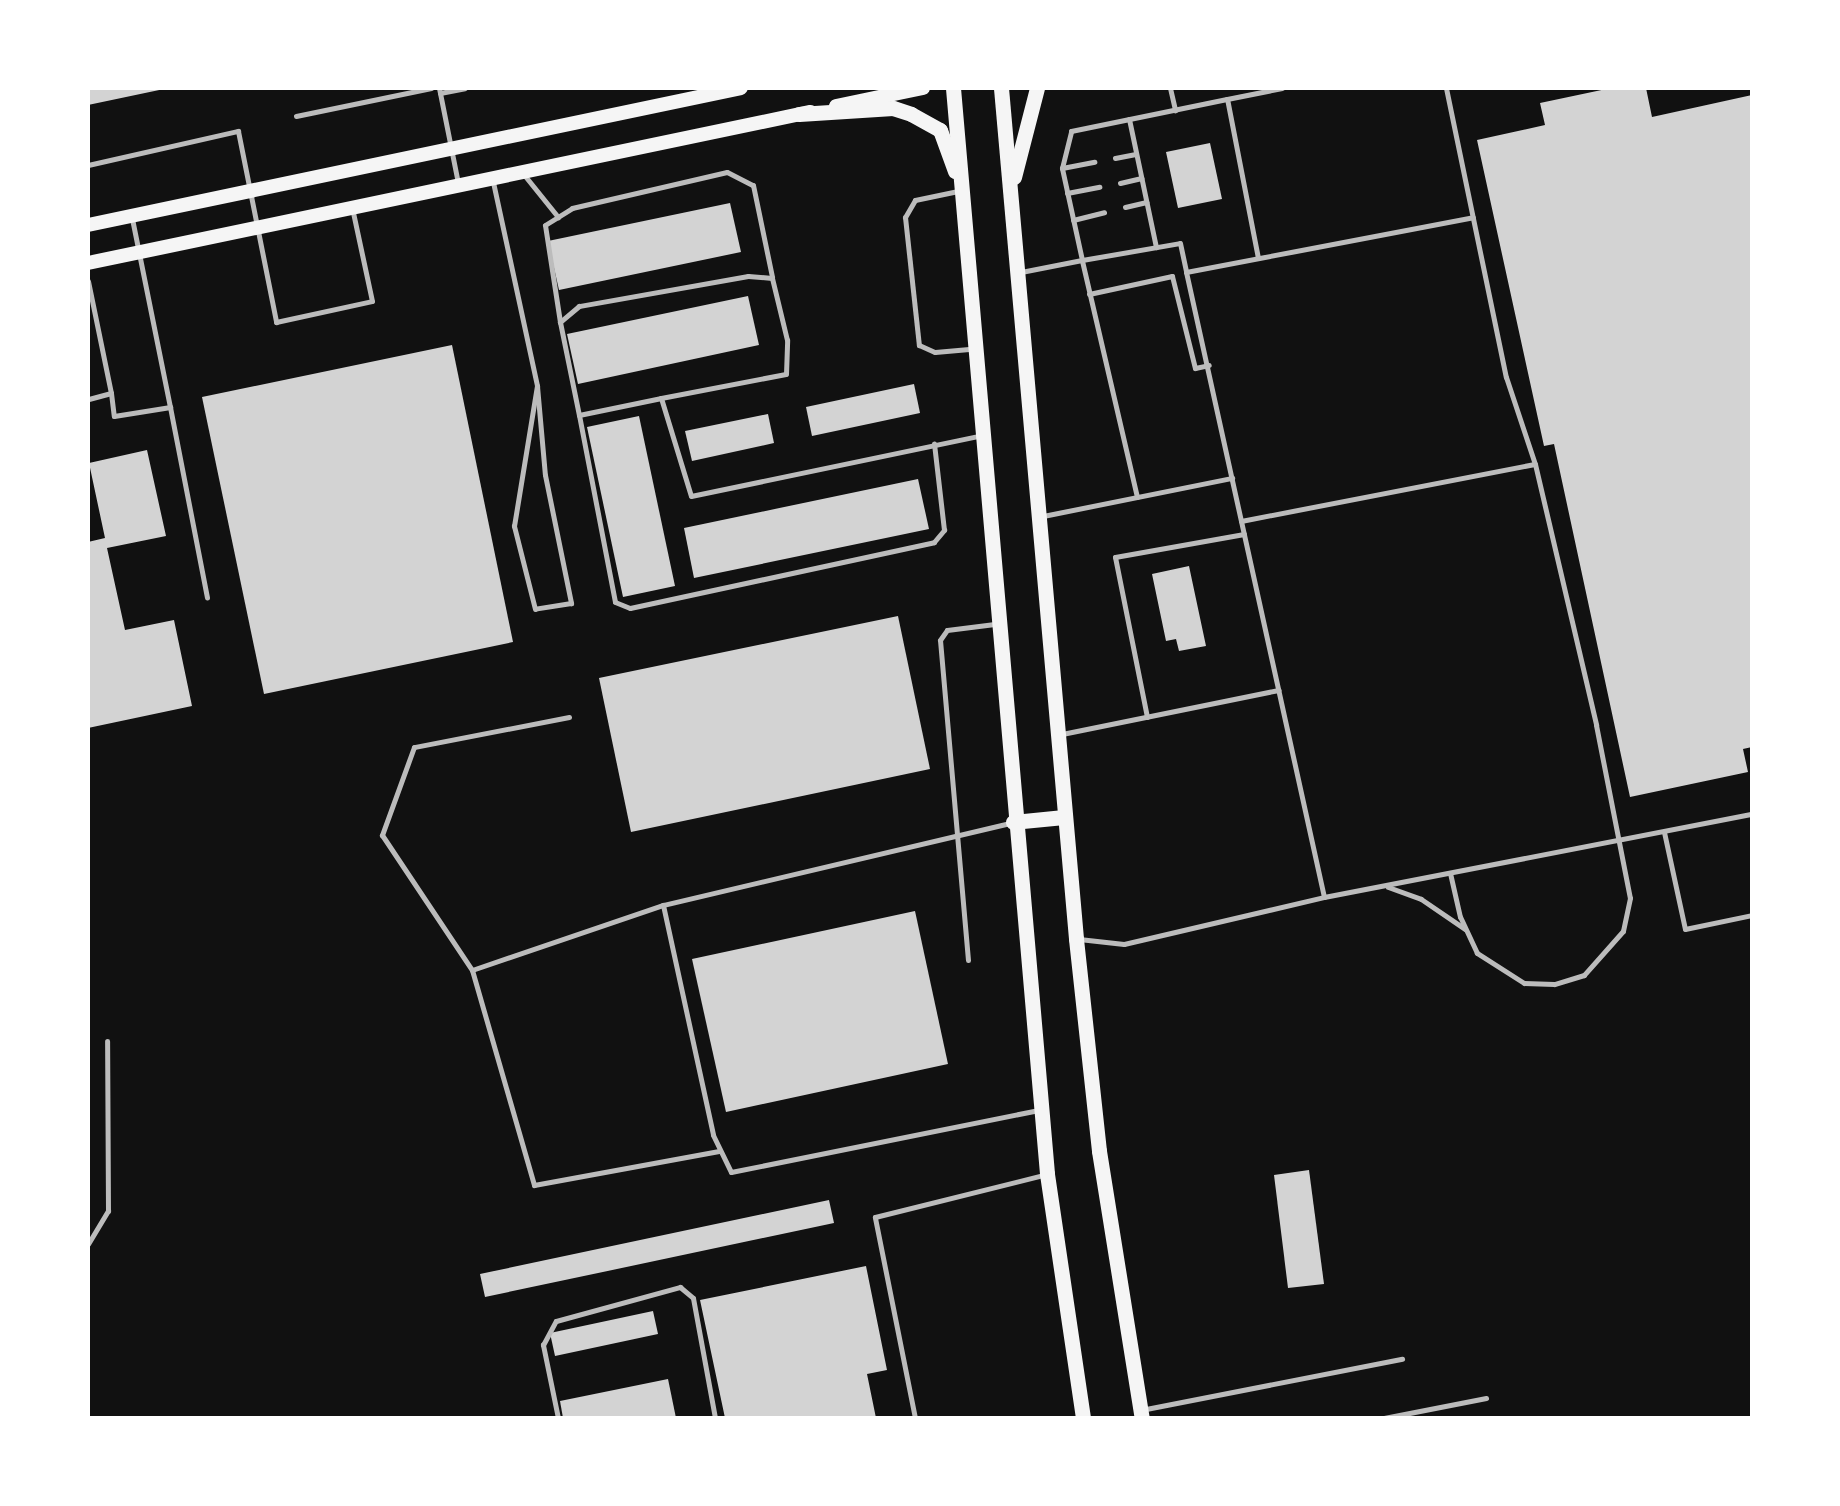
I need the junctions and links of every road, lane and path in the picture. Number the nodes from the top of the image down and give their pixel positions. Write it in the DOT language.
graph roads {
  1 [pos="430,88"];
  2 [pos="466,88"];
  3 [pos="741,88"];
  4 [pos="923,88"];
  5 [pos="954,88"];
  6 [pos="1001,88"];
  7 [pos="1037,88"];
  8 [pos="1170,88"];
  9 [pos="1282,88"];
  10 [pos="1446,88"];
  11 [pos="439,90"];
  12 [pos="1226,99"];
  13 [pos="1175,110"];
  14 [pos="799,114"];
  15 [pos="296,116"];
  16 [pos="1129,119"];
  17 [pos="452,150"];
  18 [pos="1136,154"];
  19 [pos="1114,158"];
  20 [pos="1094,162"];
  21 [pos="88,165"];
  22 [pos="1062,168"];
  23 [pos="522,172"];
  24 [pos="1141,178"];
  25 [pos="492,179"];
  26 [pos="1120,183"];
  27 [pos="459,186"];
  28 [pos="1099,187"];
  29 [pos="962,191"];
  30 [pos="250,192"];
  31 [pos="1067,193"];
  32 [pos="1010,195"];
  33 [pos="1146,202"];
  34 [pos="1125,207"];
  35 [pos="352,208"];
  36 [pos="1104,212"];
  37 [pos="132,216"];
  38 [pos="558,217"];
  39 [pos="1472,217"];
  40 [pos="1073,220"];
  41 [pos="88,226"];
  42 [pos="257,228"];
  43 [pos="1156,247"];
  44 [pos="139,252"];
  45 [pos="1258,258"];
  46 [pos="1082,260"];
  47 [pos="88,263"];
  48 [pos="1186,272"];
  49 [pos="1018,273"];
  50 [pos="772,278"];
  51 [pos="88,281"];
  52 [pos="1089,294"];
  53 [pos="560,322"];
  54 [pos="972,348"];
  55 [pos="1208,365"];
  56 [pos="537,386"];
  57 [pos="111,393"];
  58 [pos="661,398"];
  59 [pos="88,399"];
  60 [pos="170,406"];
  61 [pos="579,415"];
  62 [pos="979,436"];
  63 [pos="934,444"];
  64 [pos="1535,464"];
  65 [pos="1232,478"];
  66 [pos="1137,497"];
  67 [pos="1041,516"];
  68 [pos="1241,521"];
  69 [pos="1244,534"];
  70 [pos="207,596"];
  71 [pos="996,624"];
  72 [pos="1279,690"];
  73 [pos="569,717"];
  74 [pos="1147,718"];
  75 [pos="1059,734"];
  76 [pos="1752,814"];
  77 [pos="1064,817"];
  78 [pos="1013,822"];
  79 [pos="1664,832"];
  80 [pos="1619,840"];
  81 [pos="954,841"];
  82 [pos="1450,873"];
  83 [pos="1385,886"];
  84 [pos="1324,897"];
  85 [pos="663,905"];
  86 [pos="1752,914"];
  87 [pos="1466,929"];
  88 [pos="1076,939"];
  89 [pos="968,960"];
  90 [pos="472,970"];
  91 [pos="107,1041"];
  92 [pos="1042,1110"];
  93 [pos="719,1151"];
  94 [pos="1047,1174"];
  95 [pos="88,1244"];
  96 [pos="1402,1359"];
  97 [pos="1486,1398"];
  98 [pos="1141,1414"];
  99 [pos="558,1418"];
  100 [pos="715,1418"];
  101 [pos="915,1418"];
  102 [pos="1084,1418"];
  103 [pos="1125,1418"];
  104 [pos="1384,1418"];
  1 -- 15 [label="lane"];
  2 -- 11 [label="lane"];
  3 -- 17 [label="main road"];
  4 -- 14 [label="main road"];
  5 -- 29 [label="main road"];
  6 -- 32 [label="main road"];
  7 -- 32 [label="main road"];
  8 -- 13 [label="lane"];
  9 -- 12 [label="lane"];
  10 -- 39 [label="lane"];
  11 -- 17 [label="lane"];
  12 -- 13 [label="lane"];
  12 -- 45 [label="lane"];
  13 -- 16 [label="lane"];
  14 -- 23 [label="main road"];
  14 -- 29 [label="main road"];
  16 -- 18 [label="lane"];
  16 -- 22 [label="lane"];
  17 -- 27 [label="lane"];
  17 -- 30 [label="main road"];
  18 -- 19 [label="lane"];
  18 -- 24 [label="lane"];
  20 -- 22 [label="lane"];
  21 -- 30 [label="lane"];
  22 -- 31 [label="lane"];
  23 -- 25 [label="main road"];
  23 -- 38 [label="lane"];
  24 -- 26 [label="lane"];
  24 -- 33 [label="lane"];
  25 -- 27 [label="main road"];
  25 -- 56 [label="lane"];
  27 -- 35 [label="main road"];
  28 -- 31 [label="lane"];
  29 -- 54 [label="main road"];
  29 -- 54 [label="lane"];
  30 -- 37 [label="main road"];
  30 -- 42 [label="lane"];
  31 -- 40 [label="lane"];
  32 -- 49 [label="main road"];
  33 -- 34 [label="lane"];
  33 -- 43 [label="lane"];
  35 -- 42 [label="main road"];
  35 -- 42 [label="lane"];
  36 -- 40 [label="lane"];
  37 -- 41 [label="main road"];
  37 -- 44 [label="lane"];
  38 -- 50 [label="lane"];
  38 -- 53 [label="lane"];
  39 -- 45 [label="lane"];
  39 -- 64 [label="lane"];
  40 -- 46 [label="lane"];
  42 -- 44 [label="main road"];
  43 -- 46 [label="lane"];
  43 -- 48 [label="lane"];
  44 -- 47 [label="main road"];
  44 -- 60 [label="lane"];
  45 -- 48 [label="lane"];
  46 -- 49 [label="lane"];
  46 -- 52 [label="lane"];
  48 -- 55 [label="lane"];
  49 -- 67 [label="main road"];
  50 -- 53 [label="lane"];
  50 -- 58 [label="lane"];
  51 -- 57 [label="lane"];
  52 -- 55 [label="lane"];
  52 -- 66 [label="lane"];
  53 -- 61 [label="lane"];
  54 -- 62 [label="main road"];
  55 -- 65 [label="lane"];
  56 -- 56 [label="lane"];
  57 -- 59 [label="lane"];
  57 -- 60 [label="lane"];
  58 -- 61 [label="lane"];
  58 -- 63 [label="lane"];
  60 -- 70 [label="lane"];
  61 -- 63 [label="lane"];
  62 -- 63 [label="lane"];
  62 -- 71 [label="main road"];
  64 -- 68 [label="lane"];
  64 -- 80 [label="lane"];
  65 -- 66 [label="lane"];
  65 -- 68 [label="lane"];
  66 -- 67 [label="lane"];
  67 -- 75 [label="main road"];
  68 -- 69 [label="lane"];
  69 -- 72 [label="lane"];
  69 -- 74 [label="lane"];
  71 -- 78 [label="main road"];
  71 -- 81 [label="lane"];
  72 -- 74 [label="lane"];
  72 -- 84 [label="lane"];
  73 -- 90 [label="lane"];
  74 -- 75 [label="lane"];
  75 -- 77 [label="main road"];
  76 -- 79 [label="lane"];
  77 -- 78 [label="main road"];
  77 -- 88 [label="main road"];
  78 -- 81 [label="lane"];
  78 -- 92 [label="main road"];
  79 -- 80 [label="lane"];
  79 -- 86 [label="lane"];
  80 -- 82 [label="lane"];
  80 -- 87 [label="lane"];
  81 -- 85 [label="lane"];
  81 -- 89 [label="lane"];
  82 -- 83 [label="lane"];
  82 -- 87 [label="lane"];
  83 -- 84 [label="lane"];
  83 -- 87 [label="lane"];
  84 -- 88 [label="lane"];
  85 -- 90 [label="lane"];
  85 -- 93 [label="lane"];
  88 -- 98 [label="main road"];
  90 -- 93 [label="lane"];
  91 -- 95 [label="lane"];
  92 -- 93 [label="lane"];
  92 -- 94 [label="main road"];
  94 -- 101 [label="lane"];
  94 -- 102 [label="main road"];
  96 -- 98 [label="lane"];
  97 -- 104 [label="lane"];
  98 -- 103 [label="lane"];
  99 -- 100 [label="lane"];
}
